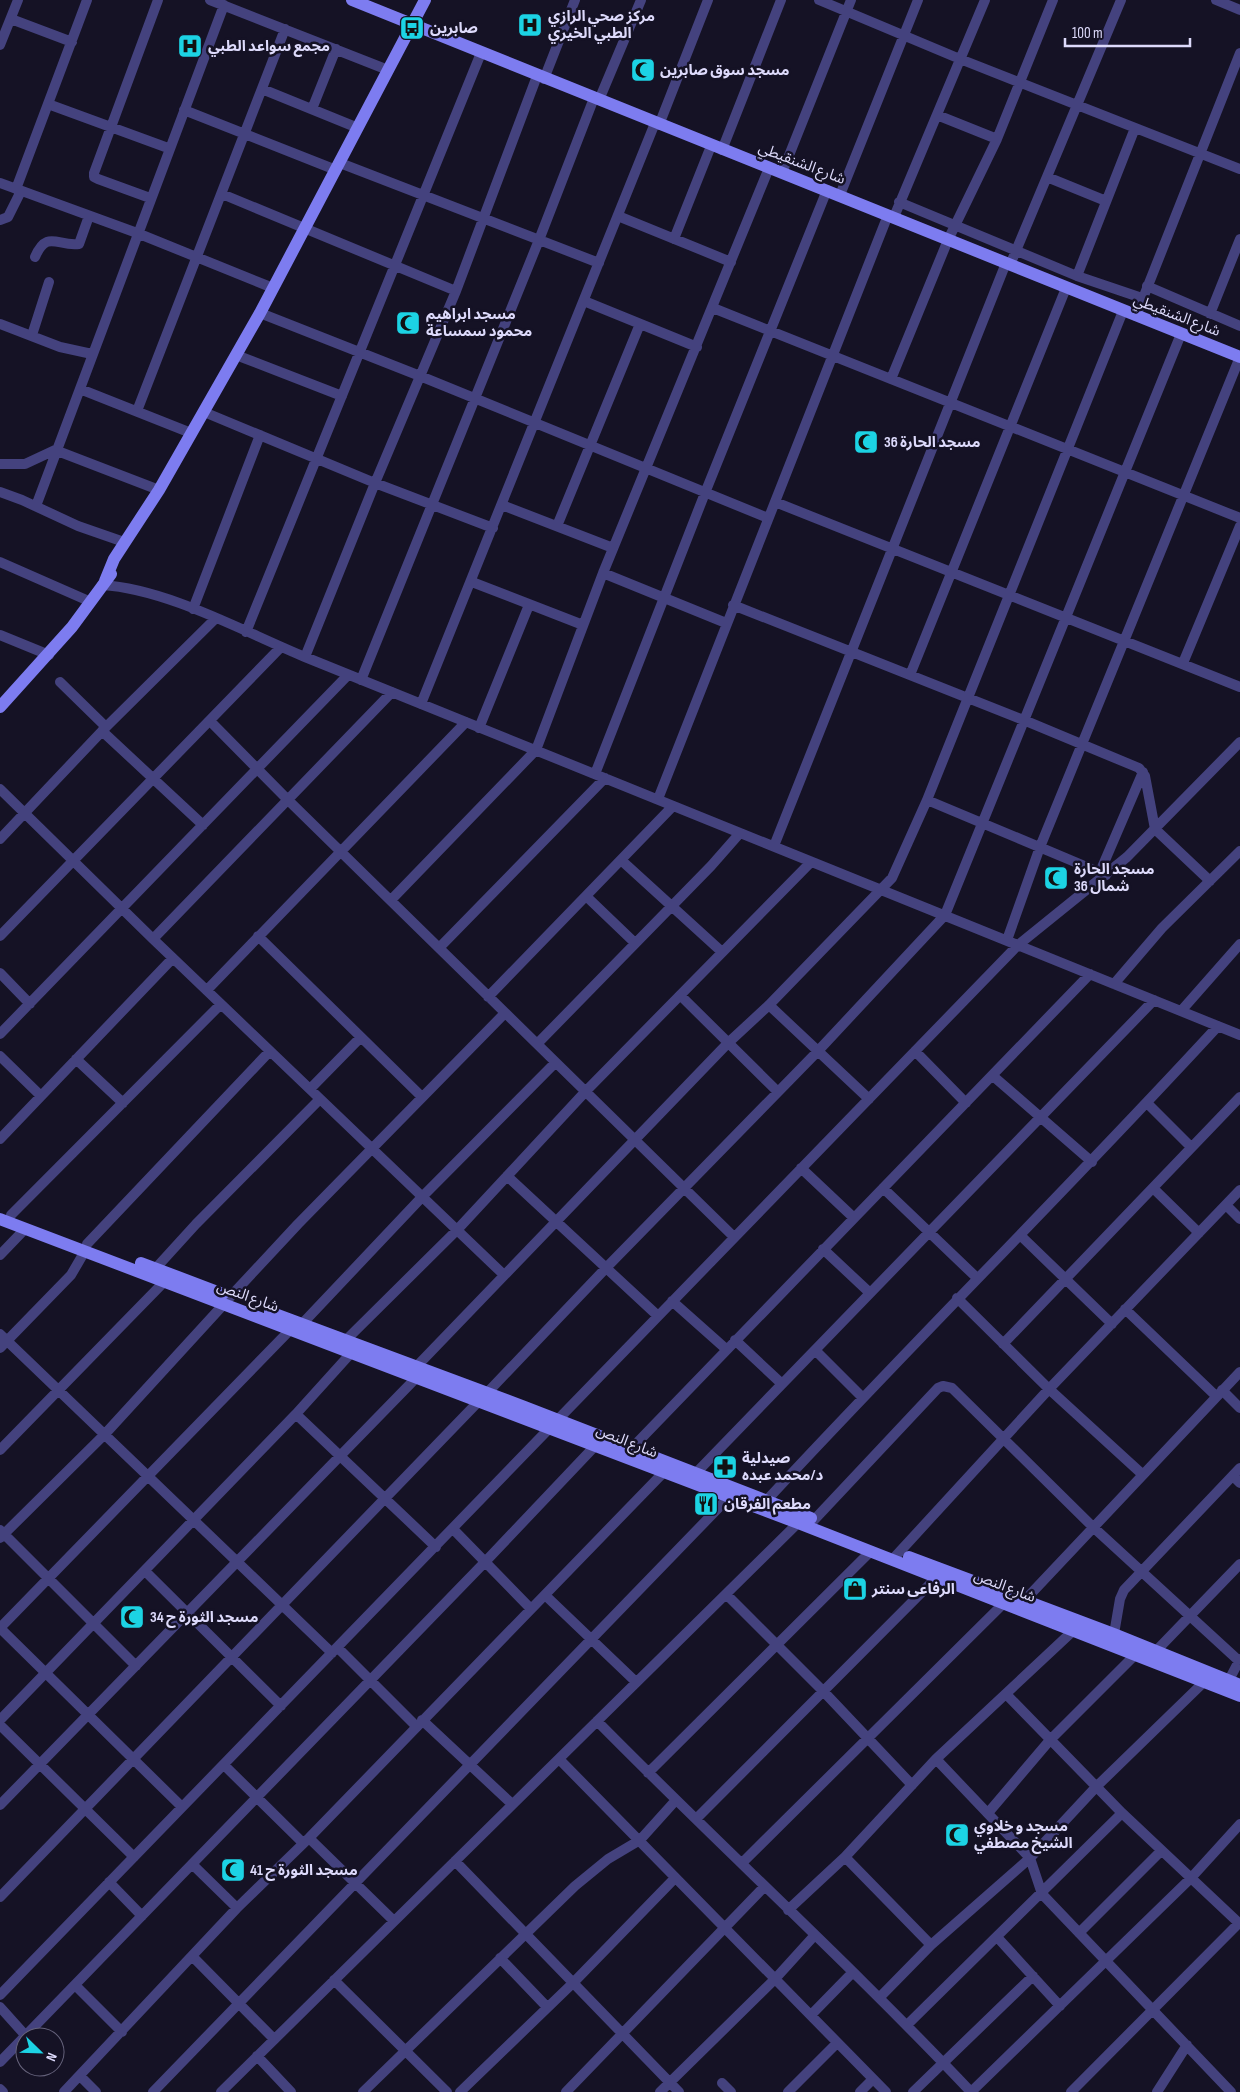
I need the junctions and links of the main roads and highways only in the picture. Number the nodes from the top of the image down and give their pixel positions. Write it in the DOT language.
graph roads {
  1 [pos="425,0"];
  2 [pos="359,1"];
  3 [pos="411,25"];
  4 [pos="1240,357"];
  5 [pos="146,512"];
  6 [pos="104,583"];
  7 [pos="1,705"];
  8 [pos="4,1215"];
  9 [pos="86,1248"];
  10 [pos="227,1300"];
  11 [pos="296,1326"];
  12 [pos="417,1372"];
  13 [pos="553,1424"];
  14 [pos="895,1556"];
  15 [pos="1234,1683"];
  16 [pos="1240,1696"];
  1 -- 3 [label="main road"];
  2 -- 3 [label="main road, شارع الشنقيطي"];
  3 -- 4 [label="main road, شارع الشنقيطي"];
  3 -- 5 [label="main road"];
  5 -- 6 [label="main road"];
  5 -- 6 [label="main road"];
  6 -- 7 [label="main road"];
  8 -- 9 [label="main road, شارع النص"];
  8 -- 9 [label="main road, شارع النص"];
  9 -- 10 [label="main road, شارع النص"];
  9 -- 10 [label="main road, شارع النص"];
  10 -- 11 [label="main road, شارع النص"];
  11 -- 12 [label="main road, شارع النص"];
  11 -- 12 [label="main road, شارع النص"];
  12 -- 13 [label="main road, شارع النص"];
  13 -- 14 [label="main road, شارع النص"];
  13 -- 14 [label="main road, شارع النص"];
  14 -- 15 [label="main road, شارع النص"];
  14 -- 16 [label="main road, شارع النص"];
}
